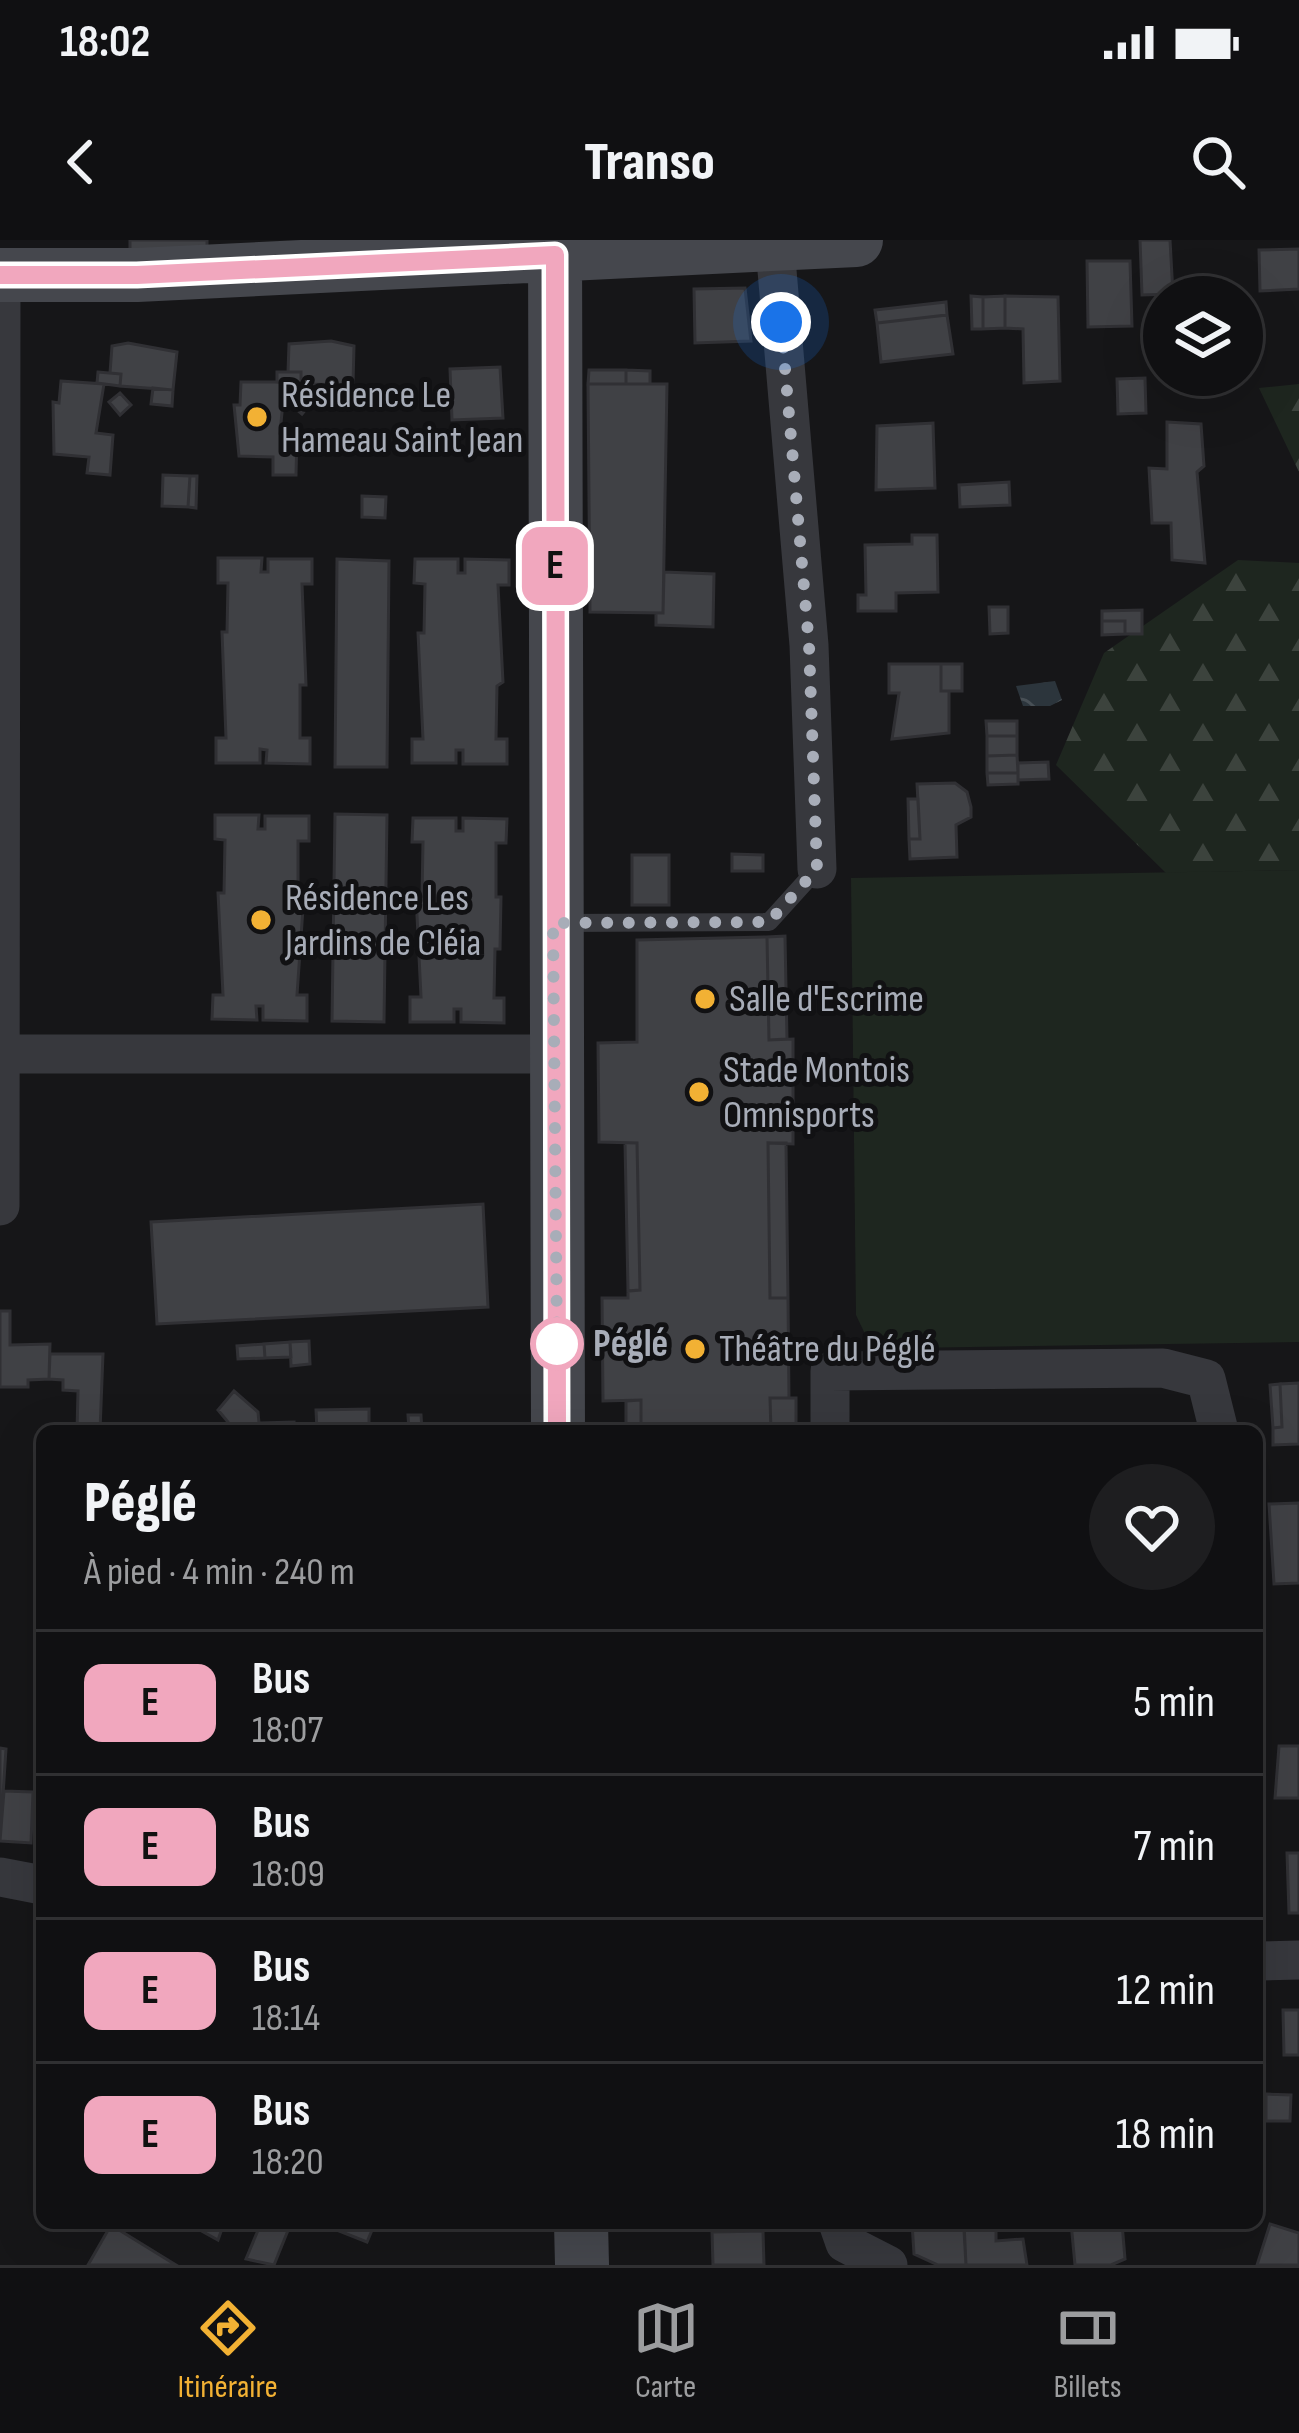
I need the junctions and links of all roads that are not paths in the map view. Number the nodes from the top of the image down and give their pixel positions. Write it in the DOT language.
graph roads {
  1 [pos="856,240"];
  2 [pos="775,247"];
  3 [pos="555,248"];
  4 [pos="1,275"];
  5 [pos="2,530"];
  6 [pos="1,807"];
  7 [pos="817,869"];
  8 [pos="553,923"];
  9 [pos="3,1054"];
  10 [pos="554,1054"];
  11 [pos="0,1206"];
  12 [pos="557,1425"];
  13 [pos="830,1425"];
  14 [pos="1218,1425"];
  15 [pos="0,1877"];
  16 [pos="36,1884"];
  17 [pos="1299,1960"];
  18 [pos="1263,1961"];
  19 [pos="581,2229"];
  20 [pos="840,2229"];
  21 [pos="873,2262"];
  22 [pos="582,2265"];
  1 -- 2 [label="main road"];
  2 -- 3 [label="main road"];
  2 -- 7 [label="street"];
  3 -- 4 [label="main road"];
  3 -- 8 [label="main road"];
  4 -- 5 [label="street"];
  5 -- 6 [label="street"];
  6 -- 9 [label="street"];
  7 -- 8 [label="lane"];
  8 -- 10 [label="main road"];
  9 -- 10 [label="street"];
  9 -- 11 [label="street"];
  10 -- 12 [label="main road"];
  13 -- 14 [label="street"];
  15 -- 16 [label="street"];
  17 -- 18 [label="street"];
  19 -- 22 [label="main road"];
  20 -- 21 [label="street"];
}
